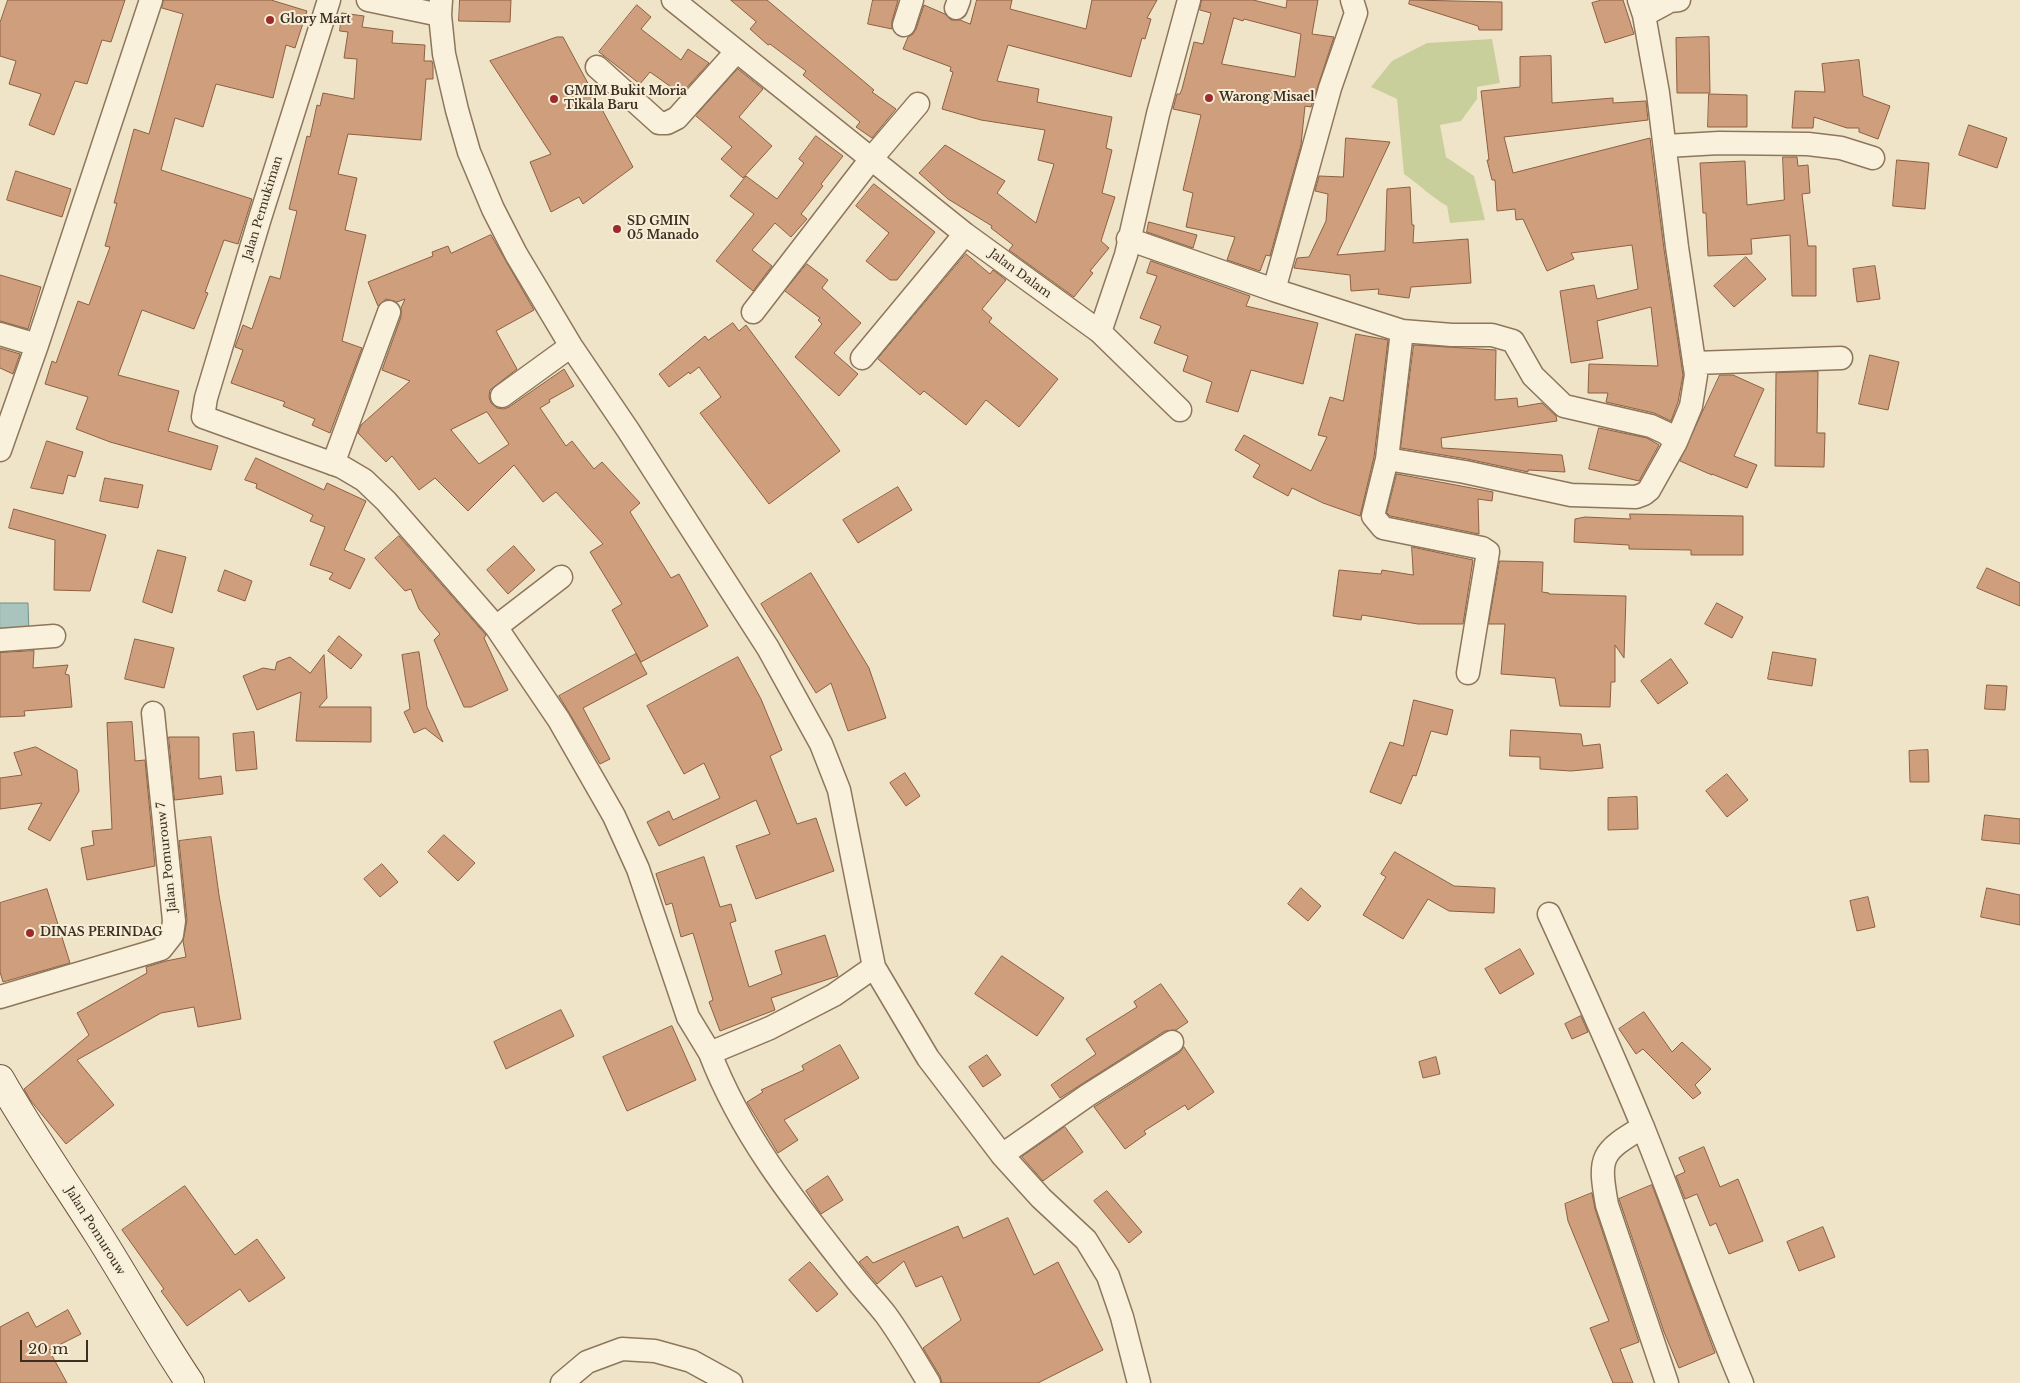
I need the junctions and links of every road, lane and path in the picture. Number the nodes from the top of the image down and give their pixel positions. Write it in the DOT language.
graph roads {
  1 [pos="151,0"];
  2 [pos="329,0"];
  3 [pos="368,0"];
  4 [pos="672,0"];
  5 [pos="912,0"];
  6 [pos="1189,0"];
  7 [pos="1352,0"];
  8 [pos="1679,0"];
  9 [pos="440,7"];
  10 [pos="1641,8"];
  11 [pos="904,25"];
  12 [pos="736,52"];
  13 [pos="597,67"];
  14 [pos="918,104"];
  15 [pos="1666,146"];
  16 [pos="1873,158"];
  17 [pos="871,159"];
  18 [pos="965,234"];
  19 [pos="1128,239"];
  20 [pos="1274,290"];
  21 [pos="389,312"];
  22 [pos="752,312"];
  23 [pos="1402,331"];
  24 [pos="1100,332"];
  25 [pos="0,334"];
  26 [pos="37,345"];
  27 [pos="572,346"];
  28 [pos="862,358"];
  29 [pos="1841,358"];
  30 [pos="1694,363"];
  31 [pos="502,396"];
  32 [pos="1180,410"];
  33 [pos="1676,442"];
  34 [pos="0,450"];
  35 [pos="1386,460"];
  36 [pos="333,464"];
  37 [pos="561,577"];
  38 [pos="496,628"];
  39 [pos="54,636"];
  40 [pos="0,640"];
  41 [pos="1468,673"];
  42 [pos="152,713"];
  43 [pos="1549,914"];
  44 [pos="874,967"];
  45 [pos="0,997"];
  46 [pos="1172,1042"];
  47 [pos="710,1053"];
  48 [pos="0,1079"];
  49 [pos="1643,1127"];
  50 [pos="1002,1154"];
  51 [pos="190,1383"];
  52 [pos="562,1383"];
  53 [pos="731,1383"];
  54 [pos="929,1383"];
  55 [pos="1139,1383"];
  56 [pos="1667,1383"];
  57 [pos="1742,1383"];
  1 -- 26 [label="street"];
  2 -- 36 [label="street, Jalan Pemukiman"];
  3 -- 9 [label="street"];
  4 -- 12 [label="street, Jalan Dalam"];
  5 -- 11 [label="street"];
  6 -- 19 [label="street"];
  7 -- 20 [label="street"];
  8 -- 10 [label="street"];
  9 -- 27 [label="street"];
  10 -- 15 [label="street"];
  12 -- 13 [label="street"];
  12 -- 17 [label="street, Jalan Dalam"];
  14 -- 17 [label="street"];
  15 -- 16 [label="street"];
  15 -- 30 [label="street"];
  17 -- 18 [label="street, Jalan Dalam"];
  17 -- 22 [label="street"];
  18 -- 24 [label="street, Jalan Dalam"];
  18 -- 28 [label="street"];
  19 -- 20 [label="street"];
  19 -- 24 [label="street"];
  20 -- 23 [label="street"];
  21 -- 36 [label="street"];
  23 -- 33 [label="street"];
  23 -- 35 [label="street"];
  24 -- 32 [label="street, Jalan Dalam"];
  25 -- 26 [label="street"];
  26 -- 34 [label="street"];
  27 -- 31 [label="street"];
  27 -- 44 [label="street"];
  29 -- 30 [label="street"];
  30 -- 33 [label="street"];
  33 -- 35 [label="street"];
  35 -- 41 [label="street"];
  36 -- 38 [label="street"];
  37 -- 38 [label="street"];
  38 -- 47 [label="street"];
  39 -- 40 [label="street"];
  42 -- 45 [label="street, Jalan Pomurouw 7"];
  43 -- 49 [label="street"];
  44 -- 47 [label="street"];
  44 -- 50 [label="street"];
  46 -- 50 [label="street"];
  47 -- 54 [label="street"];
  48 -- 51 [label="main road, Jalan Pomurouw"];
  49 -- 56 [label="street"];
  49 -- 57 [label="street"];
  50 -- 55 [label="street"];
  52 -- 53 [label="street"];
}
